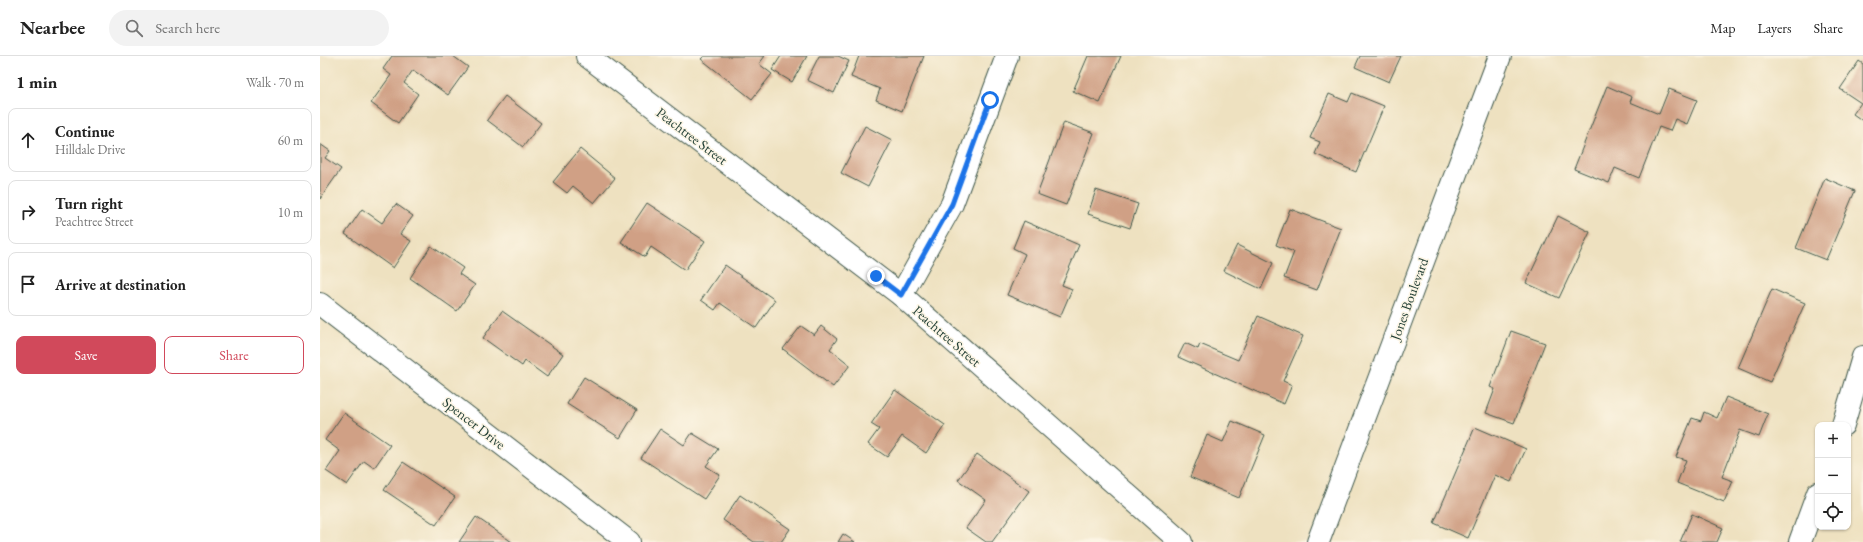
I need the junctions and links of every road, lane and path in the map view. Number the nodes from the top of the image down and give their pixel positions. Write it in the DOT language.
graph roads {
  1 [pos="587,56"];
  2 [pos="1007,56"];
  3 [pos="1500,56"];
  4 [pos="901,295"];
  5 [pos="320,304"];
  6 [pos="1863,357"];
  7 [pos="1844,422"];
  8 [pos="1818,494"];
  9 [pos="628,542"];
  10 [pos="1182,542"];
  11 [pos="1318,542"];
  12 [pos="1800,542"];
  1 -- 4 [label="street, Peachtree Street"];
  2 -- 4 [label="street"];
  3 -- 11 [label="street, Jones Boulevard"];
  4 -- 10 [label="street, Peachtree Street"];
  5 -- 9 [label="street, Spencer Drive"];
  6 -- 7 [label="street"];
  8 -- 12 [label="street"];
}
